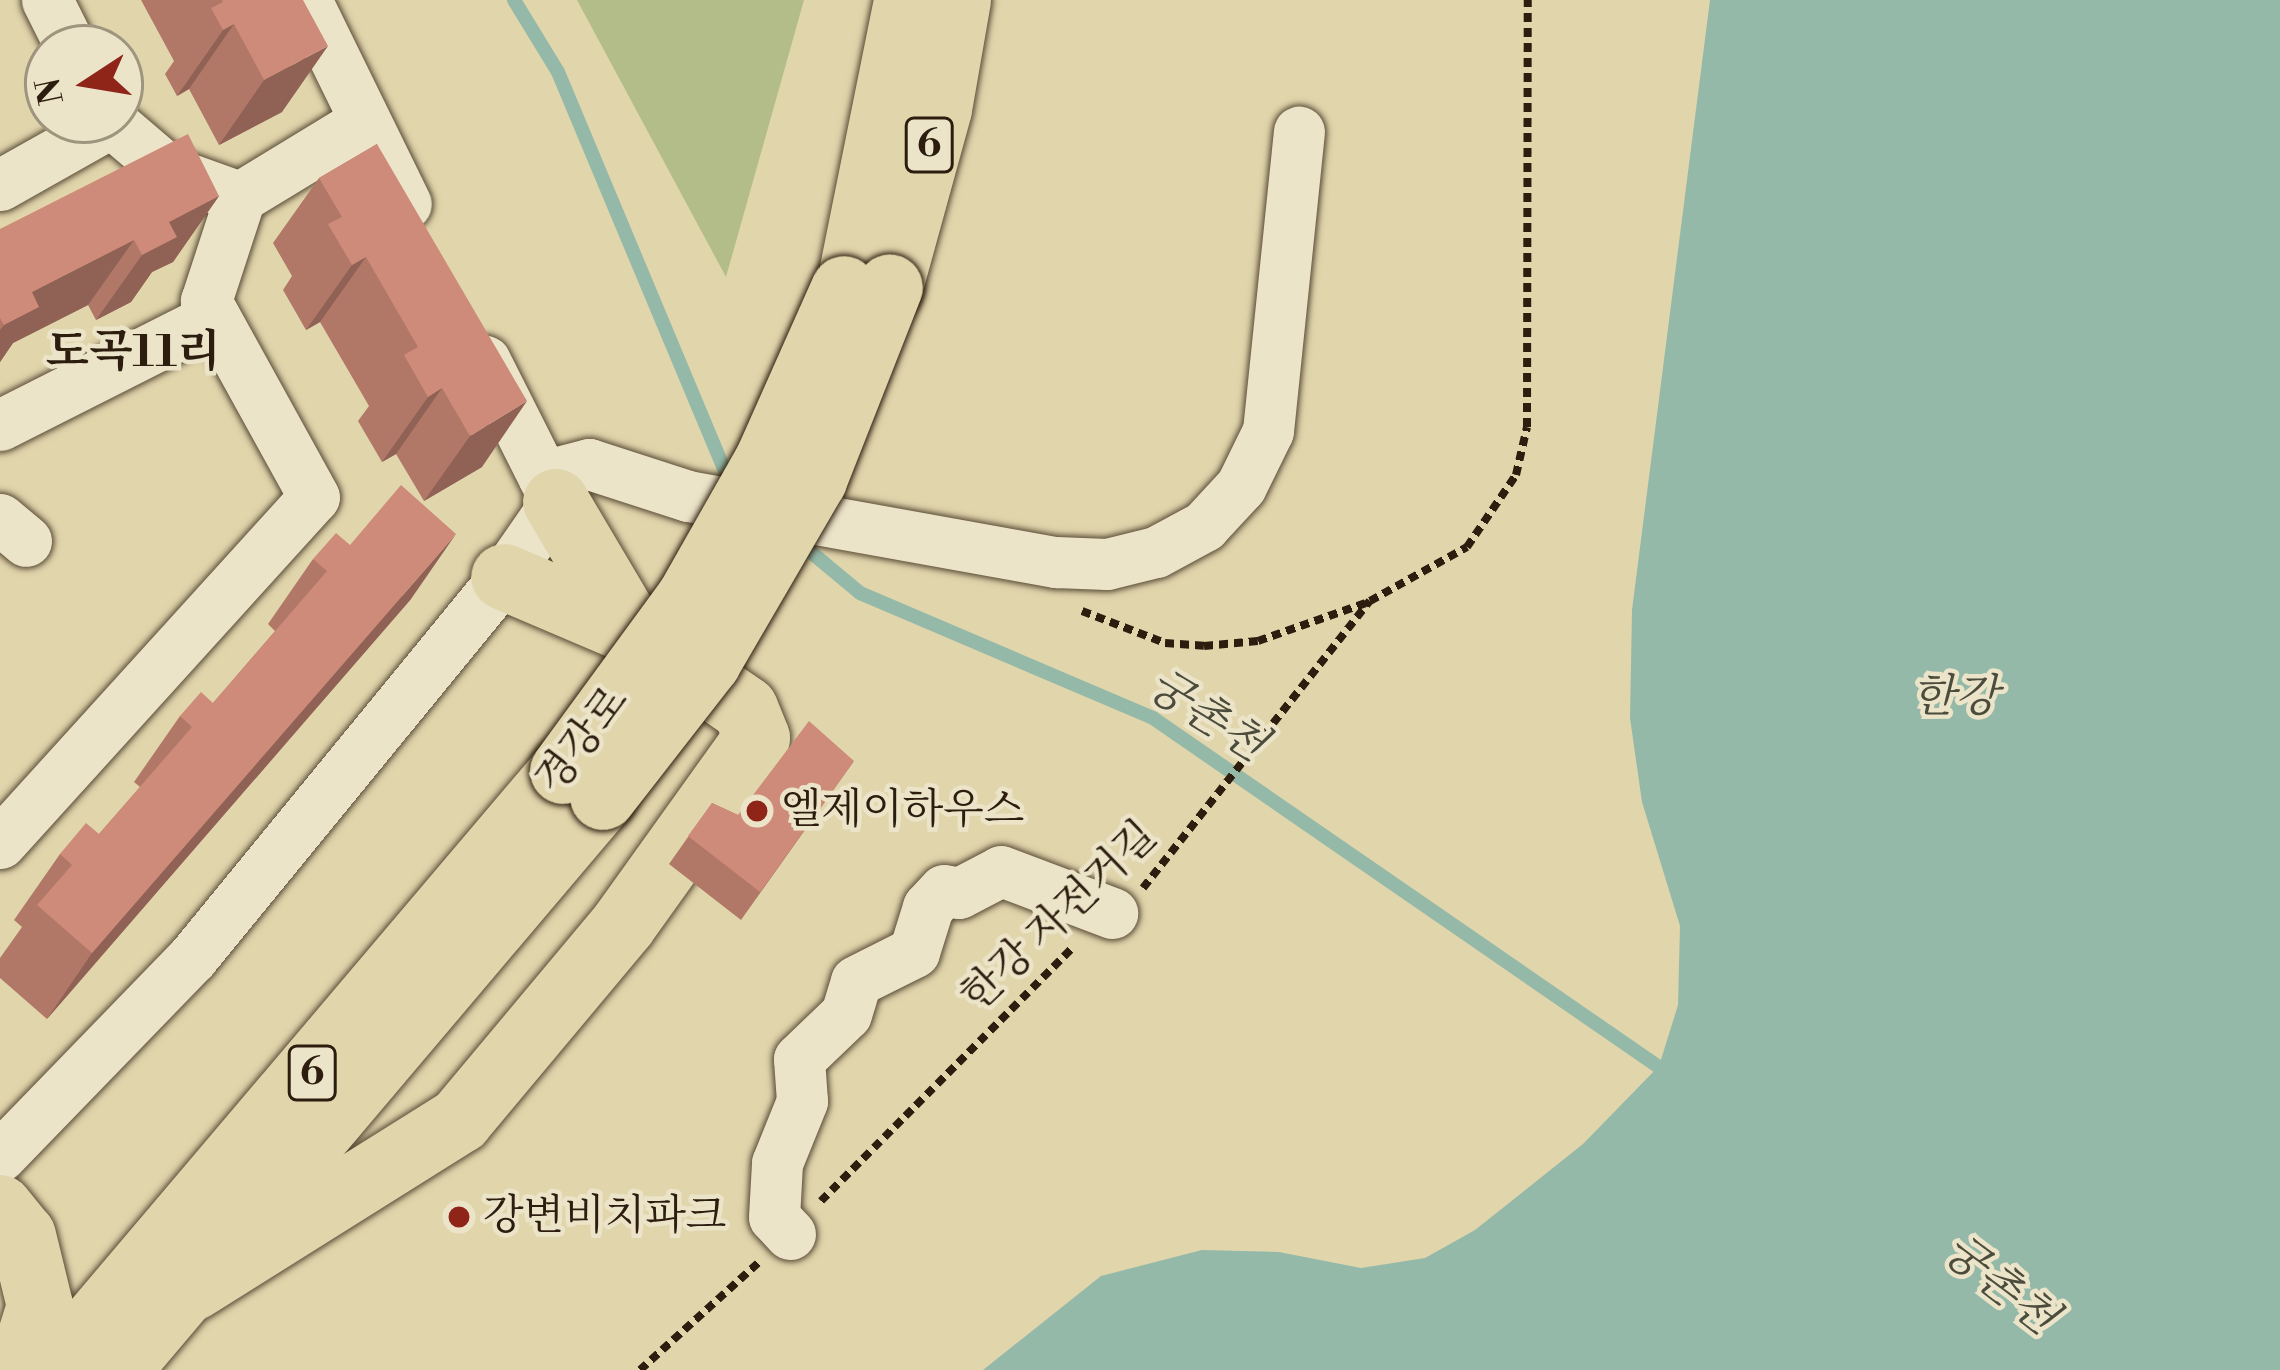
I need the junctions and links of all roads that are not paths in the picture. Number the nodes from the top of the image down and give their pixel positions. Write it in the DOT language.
graph roads {
  1 [pos="306,0"];
  2 [pos="907,0"];
  3 [pos="958,0"];
  4 [pos="365,121"];
  5 [pos="1299,132"];
  6 [pos="72,144"];
  7 [pos="136,144"];
  8 [pos="0,185"];
  9 [pos="240,197"];
  10 [pos="424,238"];
  11 [pos="872,278"];
  12 [pos="214,317"];
  13 [pos="465,320"];
  14 [pos="0,425"];
  15 [pos="549,489"];
  16 [pos="504,577"];
  17 [pos="633,632"];
  18 [pos="583,784"];
  19 [pos="0,844"];
  20 [pos="1112,913"];
  21 [pos="0,1156"];
  22 [pos="0,1208"];
  23 [pos="790,1234"];
  24 [pos="194,1287"];
  25 [pos="20,1370"];
  26 [pos="55,1370"];
  27 [pos="118,1370"];
  1 -- 4 [label="street"];
  2 -- 11 [label="main road, 경강로 / 6"];
  3 -- 11 [label="main road, 경강로 / 6"];
  4 -- 9 [label="street"];
  4 -- 10 [label="street"];
  5 -- 15 [label="street, bridge"];
  6 -- 8 [label="street"];
  7 -- 9 [label="street"];
  9 -- 12 [label="street"];
  11 -- 18 [label="main road, 경강로 / 6, bridge"];
  12 -- 14 [label="street"];
  12 -- 19 [label="street"];
  13 -- 15 [label="street"];
  15 -- 16 [label="street"];
  15 -- 17 [label="main road"];
  16 -- 17 [label="main road"];
  16 -- 21 [label="street"];
  17 -- 24 [label="main road"];
  18 -- 24 [label="main road, 경강로 / 6"];
  18 -- 26 [label="main road, 경강로 / 6"];
  20 -- 23 [label="street"];
  22 -- 25 [label="main road"];
  24 -- 27 [label="main road, 경강로 / 6"];
}
